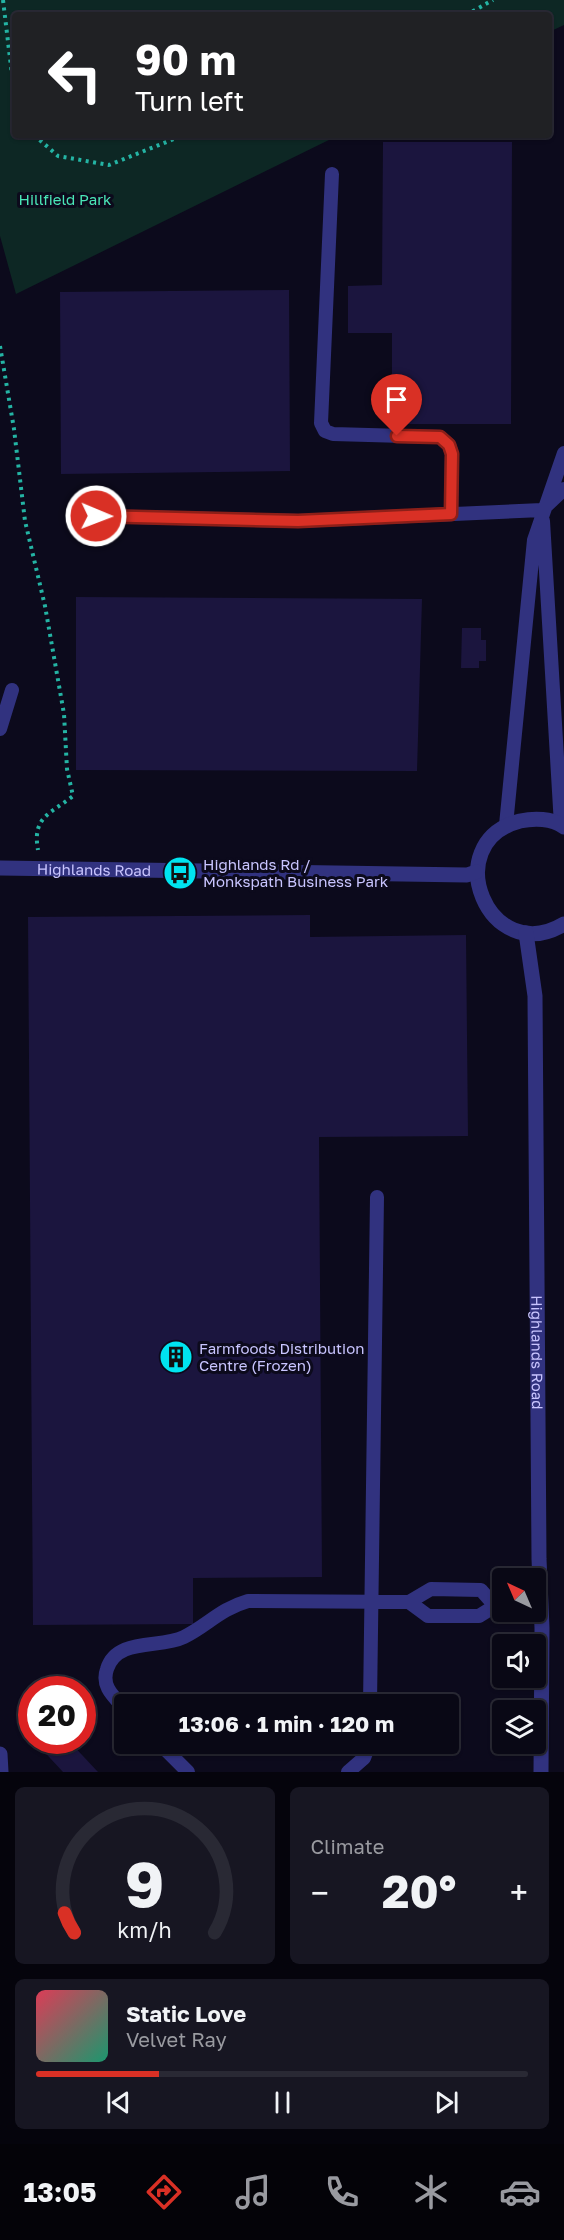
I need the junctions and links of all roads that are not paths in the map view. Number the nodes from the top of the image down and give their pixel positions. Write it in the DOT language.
graph roads {
  1 [pos="332,174"];
  2 [pos="564,453"];
  3 [pos="564,489"];
  4 [pos="542,510"];
  5 [pos="451,514"];
  6 [pos="96,516"];
  7 [pos="12,690"];
  8 [pos="0,729"];
  9 [pos="506,825"];
  10 [pos="563,826"];
  11 [pos="0,868"];
  12 [pos="476,872"];
  13 [pos="564,924"];
  14 [pos="526,933"];
  15 [pos="377,1197"];
  16 [pos="538,1568"];
  17 [pos="371,1600"];
  18 [pos="492,1600"];
  19 [pos="409,1602"];
  20 [pos="492,1610"];
  21 [pos="538,1622"];
  22 [pos="370,1694"];
  23 [pos="114,1697"];
  24 [pos="0,1754"];
  25 [pos="170,1754"];
  26 [pos="366,1754"];
  27 [pos="1,1772"];
  28 [pos="188,1772"];
  29 [pos="348,1772"];
  30 [pos="541,1772"];
  1 -- 5 [label="lane"];
  2 -- 4 [label="lane"];
  3 -- 4 [label="lane"];
  4 -- 5 [label="lane"];
  4 -- 9 [label="lane"];
  4 -- 10 [label="lane"];
  5 -- 6 [label="lane"];
  7 -- 8 [label="lane"];
  9 -- 10 [label="street"];
  9 -- 12 [label="street"];
  11 -- 12 [label="street, Highlands Road"];
  12 -- 14 [label="street"];
  13 -- 14 [label="street"];
  14 -- 16 [label="street, Highlands Road"];
  15 -- 17 [label="lane"];
  17 -- 19 [label="lane"];
  17 -- 22 [label="lane"];
  17 -- 23 [label="lane"];
  18 -- 19 [label="lane"];
  19 -- 20 [label="lane"];
  21 -- 30 [label="street, Highlands Road"];
  24 -- 27 [label="street"];
  25 -- 28 [label="lane"];
  26 -- 29 [label="lane"];
}
